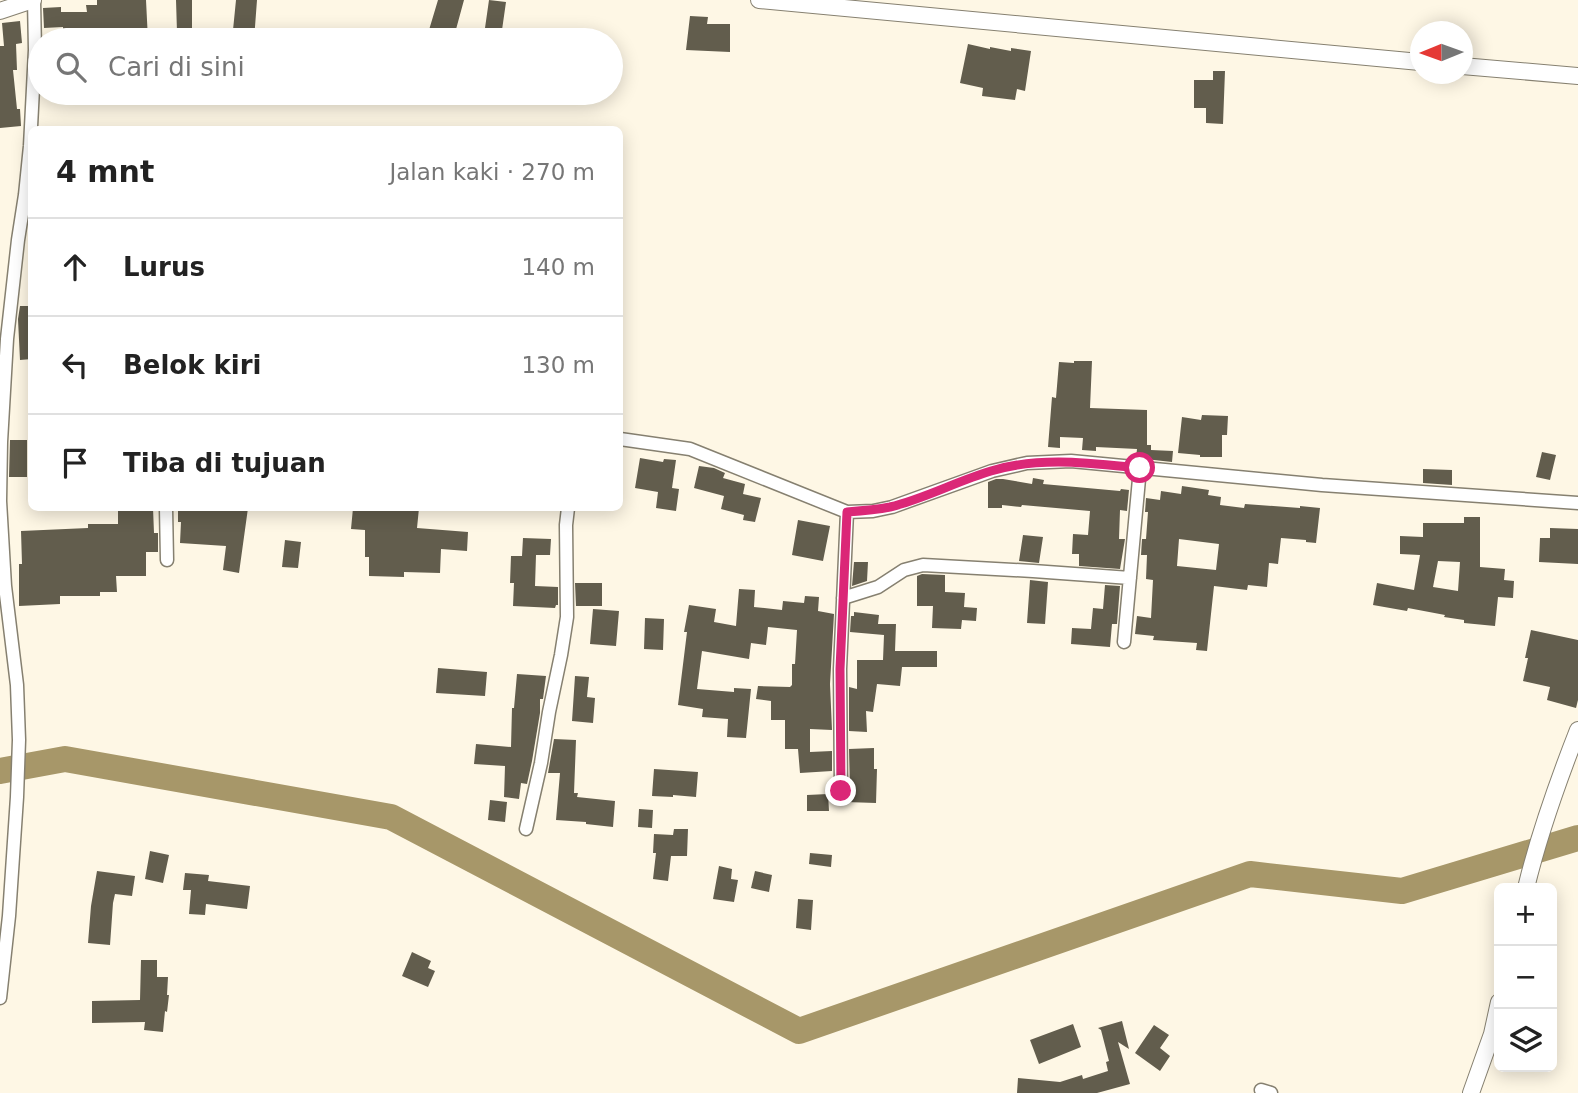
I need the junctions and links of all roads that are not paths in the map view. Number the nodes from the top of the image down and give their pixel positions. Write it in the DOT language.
graph roads {
  1 [pos="34,0"];
  2 [pos="759,0"];
  3 [pos="0,11"];
  4 [pos="35,28"];
  5 [pos="1410,61"];
  6 [pos="1473,67"];
  7 [pos="1578,76"];
  8 [pos="33,105"];
  9 [pos="32,126"];
  10 [pos="28,175"];
  11 [pos="623,439"];
  12 [pos="1140,468"];
  13 [pos="1578,503"];
  14 [pos="166,511"];
  15 [pos="568,511"];
  16 [pos="847,512"];
  17 [pos="167,559"];
  18 [pos="1130,579"];
  19 [pos="843,598"];
  20 [pos="1124,642"];
  21 [pos="1578,730"];
  22 [pos="841,791"];
  23 [pos="526,829"];
  24 [pos="1528,883"];
  25 [pos="0,998"];
  26 [pos="1497,1009"];
  27 [pos="1471,1093"];
  1 -- 3 [label="street"];
  1 -- 4 [label="street"];
  2 -- 5 [label="street"];
  6 -- 7 [label="street"];
  8 -- 9 [label="street"];
  10 -- 25 [label="street"];
  11 -- 16 [label="street"];
  12 -- 13 [label="street"];
  12 -- 16 [label="street"];
  12 -- 18 [label="street"];
  14 -- 17 [label="street"];
  15 -- 23 [label="street"];
  16 -- 19 [label="street"];
  18 -- 19 [label="street"];
  18 -- 20 [label="street"];
  19 -- 22 [label="street"];
  21 -- 24 [label="street"];
  26 -- 27 [label="street"];
}
